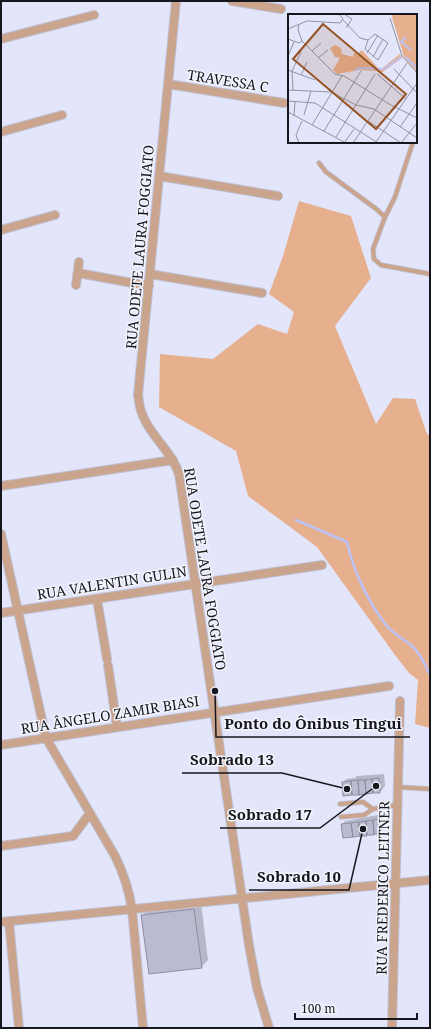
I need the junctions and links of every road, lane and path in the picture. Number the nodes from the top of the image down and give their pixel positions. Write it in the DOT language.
graph roads {
  1 [pos="176,1"];
  2 [pos="232,1"];
  3 [pos="281,8"];
  4 [pos="94,15"];
  5 [pos="1,39"];
  6 [pos="168,84"];
  7 [pos="284,104"];
  8 [pos="62,115"];
  9 [pos="1,132"];
  10 [pos="413,143"];
  11 [pos="319,163"];
  12 [pos="159,176"];
  13 [pos="278,196"];
  14 [pos="55,215"];
  15 [pos="385,217"];
  16 [pos="1,230"];
  17 [pos="79,262"];
  18 [pos="78,273"];
  19 [pos="150,274"];
  20 [pos="430,274"];
  21 [pos="76,285"];
  22 [pos="149,286"];
  23 [pos="262,293"];
  24 [pos="173,460"];
  25 [pos="1,486"];
  26 [pos="1,534"];
  27 [pos="322,565"];
  28 [pos="195,584"];
  29 [pos="98,599"];
  30 [pos="18,610"];
  31 [pos="1,613"];
  32 [pos="389,686"];
  33 [pos="400,701"];
  34 [pos="214,712"];
  35 [pos="117,727"];
  36 [pos="46,738"];
  37 [pos="1,745"];
  38 [pos="398,787"];
  39 [pos="430,789"];
  40 [pos="340,804"];
  41 [pos="398,805"];
  42 [pos="373,809"];
  43 [pos="90,813"];
  44 [pos="341,817"];
  45 [pos="1,846"];
  46 [pos="430,880"];
  47 [pos="396,884"];
  48 [pos="242,899"];
  49 [pos="132,909"];
  50 [pos="5,922"];
  51 [pos="19,1028"];
  52 [pos="143,1028"];
  53 [pos="269,1028"];
  54 [pos="392,1028"];
  1 -- 6 [label="street, RUA ODETE LAURA FOGGIATO"];
  2 -- 3 [label="street"];
  4 -- 5 [label="street"];
  6 -- 7 [label="street, TRAVESSA C"];
  6 -- 12 [label="street, RUA ODETE LAURA FOGGIATO"];
  8 -- 9 [label="street"];
  10 -- 15 [label="lane"];
  11 -- 15 [label="lane"];
  12 -- 13 [label="street"];
  12 -- 19 [label="street, RUA ODETE LAURA FOGGIATO"];
  14 -- 16 [label="street"];
  15 -- 20 [label="lane"];
  17 -- 18 [label="street"];
  18 -- 21 [label="street"];
  18 -- 22 [label="street"];
  19 -- 22 [label="street, RUA ODETE LAURA FOGGIATO"];
  19 -- 23 [label="street"];
  22 -- 24 [label="street, RUA ODETE LAURA FOGGIATO"];
  24 -- 25 [label="street"];
  24 -- 28 [label="street, RUA ODETE LAURA FOGGIATO"];
  26 -- 30 [label="street"];
  27 -- 28 [label="street, RUA VALENTIN GULIN"];
  28 -- 29 [label="street, RUA VALENTIN GULIN"];
  28 -- 34 [label="street, RUA ODETE LAURA FOGGIATO"];
  29 -- 30 [label="street, RUA VALENTIN GULIN"];
  29 -- 35 [label="street"];
  30 -- 31 [label="street, RUA VALENTIN GULIN"];
  30 -- 36 [label="street"];
  32 -- 34 [label="street, RUA ÂNGELO ZAMIR BIASI"];
  33 -- 38 [label="street, RUA FREDERICO LEITNER"];
  34 -- 35 [label="street, RUA ÂNGELO ZAMIR BIASI"];
  34 -- 48 [label="street, RUA ODETE LAURA FOGGIATO"];
  35 -- 36 [label="street, RUA ÂNGELO ZAMIR BIASI"];
  36 -- 37 [label="street, RUA ÂNGELO ZAMIR BIASI"];
  36 -- 43 [label="street"];
  38 -- 39 [label="lane"];
  38 -- 41 [label="street, RUA FREDERICO LEITNER"];
  40 -- 42 [label="lane"];
  41 -- 42 [label="lane"];
  41 -- 47 [label="street, RUA FREDERICO LEITNER"];
  42 -- 44 [label="lane"];
  43 -- 45 [label="street"];
  43 -- 49 [label="street"];
  46 -- 47 [label="street"];
  47 -- 48 [label="street"];
  47 -- 54 [label="street, RUA FREDERICO LEITNER"];
  48 -- 49 [label="street"];
  48 -- 53 [label="street, RUA ODETE LAURA FOGGIATO"];
  49 -- 50 [label="street"];
  49 -- 52 [label="street"];
  50 -- 51 [label="street"];
}
